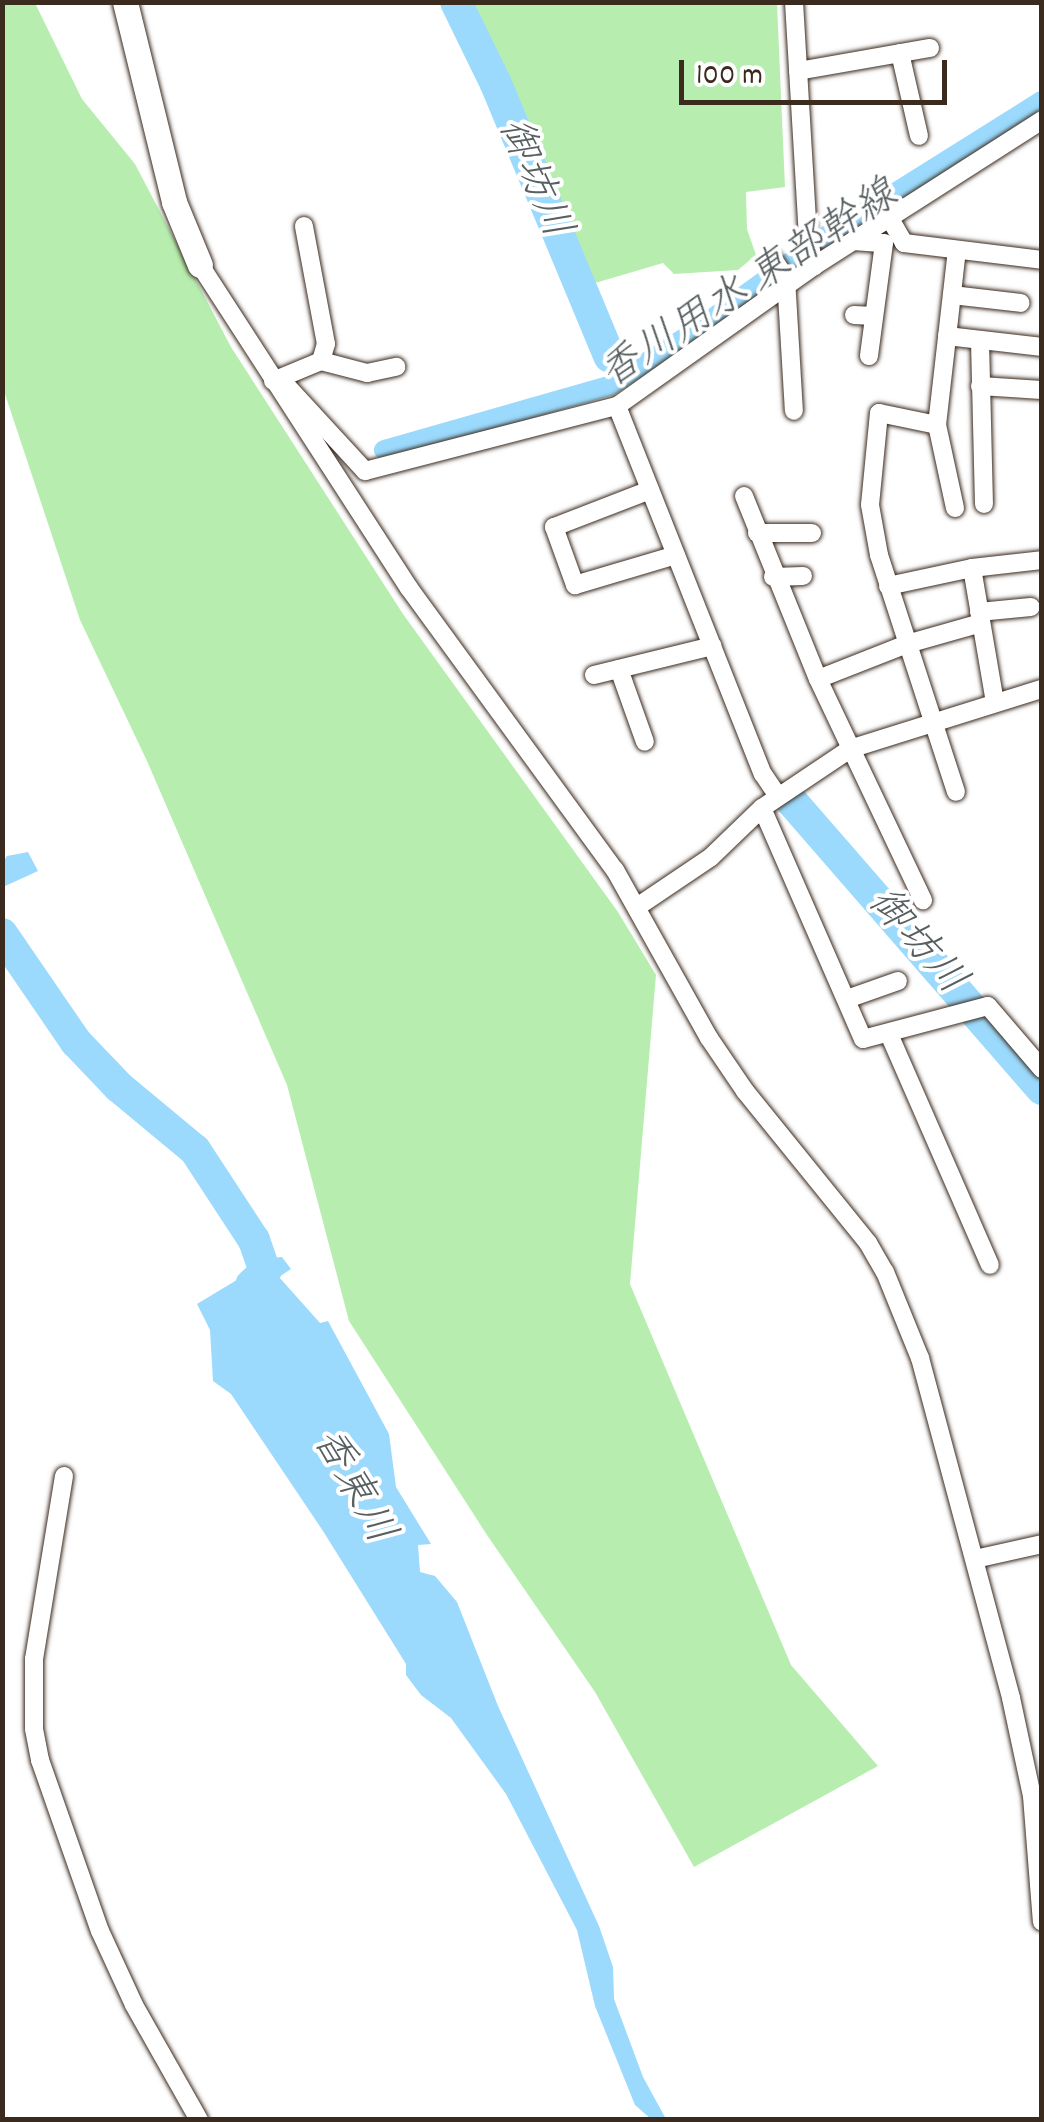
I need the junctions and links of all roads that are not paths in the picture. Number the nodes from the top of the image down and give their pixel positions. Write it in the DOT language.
graph roads {
  1 [pos="125,2"];
  2 [pos="794,2"];
  3 [pos="930,48"];
  4 [pos="900,53"];
  5 [pos="798,71"];
  6 [pos="1042,120"];
  7 [pos="919,136"];
  8 [pos="889,216"];
  9 [pos="304,226"];
  10 [pos="852,241"];
  11 [pos="956,250"];
  12 [pos="773,259"];
  13 [pos="1042,260"];
  14 [pos="813,262"];
  15 [pos="200,266"];
  16 [pos="786,282"];
  17 [pos="952,295"];
  18 [pos="1020,303"];
  19 [pos="854,315"];
  20 [pos="874,316"];
  21 [pos="947,336"];
  22 [pos="980,342"];
  23 [pos="1042,348"];
  24 [pos="869,356"];
  25 [pos="321,362"];
  26 [pos="396,367"];
  27 [pos="272,381"];
  28 [pos="980,386"];
  29 [pos="1042,390"];
  30 [pos="617,406"];
  31 [pos="794,411"];
  32 [pos="937,425"];
  33 [pos="650,490"];
  34 [pos="744,496"];
  35 [pos="984,504"];
  36 [pos="955,508"];
  37 [pos="757,533"];
  38 [pos="812,533"];
  39 [pos="676,555"];
  40 [pos="1042,560"];
  41 [pos="972,568"];
  42 [pos="803,576"];
  43 [pos="774,577"];
  44 [pos="888,586"];
  45 [pos="1030,607"];
  46 [pos="980,618"];
  47 [pos="907,644"];
  48 [pos="712,646"];
  49 [pos="619,669"];
  50 [pos="594,675"];
  51 [pos="818,679"];
  52 [pos="1042,689"];
  53 [pos="995,702"];
  54 [pos="932,720"];
  55 [pos="645,742"];
  56 [pos="850,749"];
  57 [pos="956,792"];
  58 [pos="770,802"];
  59 [pos="923,900"];
  60 [pos="636,906"];
  61 [pos="898,980"];
  62 [pos="847,999"];
  63 [pos="890,1034"];
  64 [pos="1042,1070"];
  65 [pos="990,1266"];
  66 [pos="64,1476"];
  67 [pos="1042,1544"];
  68 [pos="975,1559"];
  69 [pos="1042,1922"];
  70 [pos="199,2120"];
  1 -- 15 [label="main road"];
  2 -- 5 [label="street"];
  3 -- 4 [label="street"];
  4 -- 5 [label="street"];
  4 -- 7 [label="street"];
  5 -- 14 [label="street"];
  6 -- 8 [label="street"];
  8 -- 10 [label="street"];
  8 -- 11 [label="street"];
  9 -- 25 [label="street"];
  10 -- 14 [label="street"];
  10 -- 20 [label="street"];
  11 -- 13 [label="street"];
  11 -- 17 [label="street"];
  12 -- 16 [label="street"];
  14 -- 16 [label="street"];
  15 -- 27 [label="street"];
  16 -- 30 [label="street"];
  16 -- 31 [label="street"];
  17 -- 18 [label="street"];
  17 -- 21 [label="street"];
  19 -- 20 [label="street"];
  20 -- 24 [label="street"];
  21 -- 22 [label="street"];
  21 -- 32 [label="street"];
  22 -- 23 [label="street"];
  22 -- 28 [label="street"];
  25 -- 26 [label="street"];
  25 -- 27 [label="street"];
  27 -- 30 [label="street"];
  27 -- 60 [label="street"];
  28 -- 29 [label="street"];
  28 -- 35 [label="street"];
  30 -- 33 [label="street"];
  32 -- 36 [label="street"];
  32 -- 44 [label="street"];
  33 -- 39 [label="street"];
  33 -- 39 [label="street"];
  34 -- 37 [label="street"];
  37 -- 38 [label="street"];
  37 -- 43 [label="street"];
  39 -- 48 [label="street"];
  40 -- 41 [label="street"];
  41 -- 44 [label="street"];
  41 -- 46 [label="street"];
  42 -- 43 [label="street"];
  43 -- 51 [label="street"];
  44 -- 47 [label="street"];
  45 -- 46 [label="street"];
  46 -- 47 [label="street"];
  46 -- 53 [label="street"];
  47 -- 51 [label="street"];
  47 -- 54 [label="street"];
  48 -- 49 [label="street"];
  48 -- 58 [label="street"];
  49 -- 50 [label="street"];
  49 -- 55 [label="street"];
  51 -- 56 [label="street"];
  52 -- 53 [label="street"];
  53 -- 54 [label="street"];
  54 -- 56 [label="street"];
  54 -- 57 [label="street"];
  56 -- 58 [label="street"];
  56 -- 59 [label="street"];
  58 -- 60 [label="street"];
  58 -- 62 [label="street"];
  60 -- 68 [label="street"];
  61 -- 62 [label="street"];
  62 -- 63 [label="street"];
  63 -- 64 [label="street"];
  63 -- 65 [label="street"];
  66 -- 70 [label="street"];
  67 -- 68 [label="street"];
  68 -- 69 [label="street"];
}
